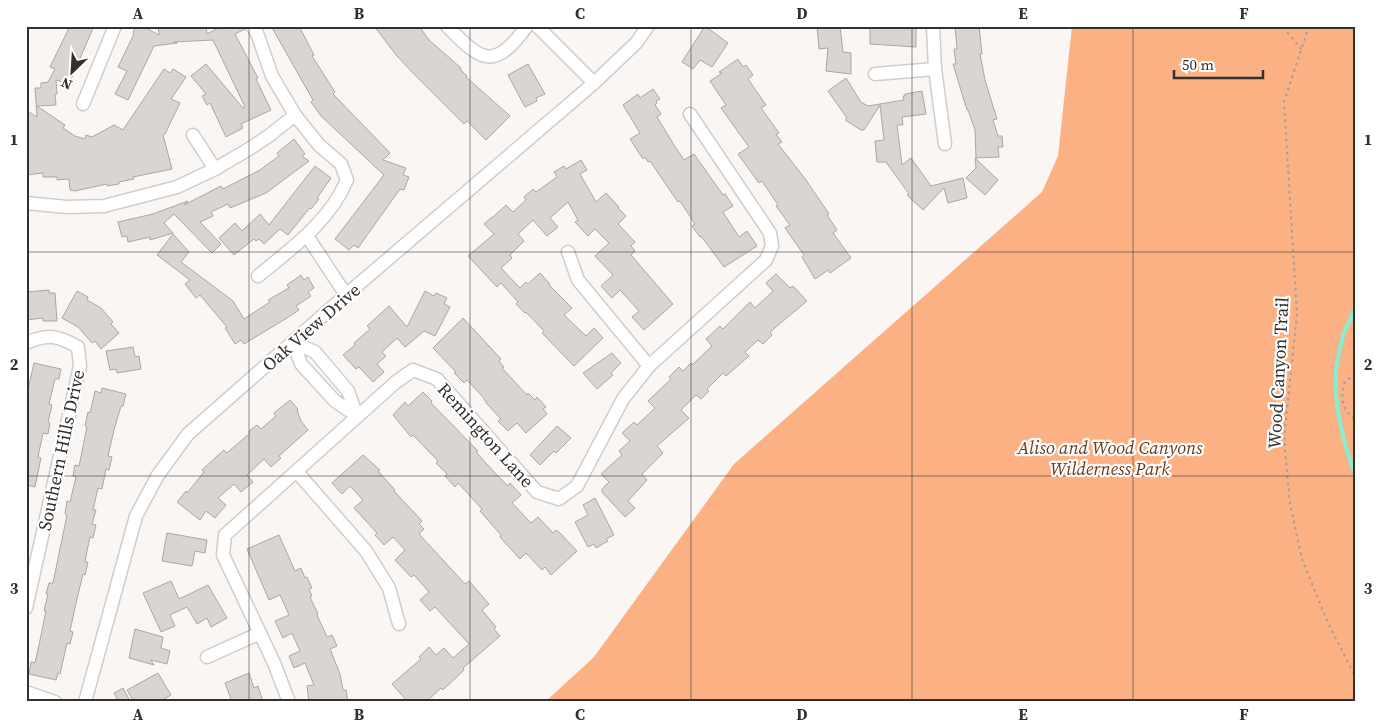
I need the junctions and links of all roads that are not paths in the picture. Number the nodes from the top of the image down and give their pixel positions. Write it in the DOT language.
graph roads {
  1 [pos="115,26"];
  2 [pos="252,26"];
  3 [pos="447,26"];
  4 [pos="527,26"];
  5 [pos="537,26"];
  6 [pos="648,26"];
  7 [pos="934,26"];
  8 [pos="935,69"];
  9 [pos="875,74"];
  10 [pos="594,83"];
  11 [pos="83,104"];
  12 [pos="295,114"];
  13 [pos="690,114"];
  14 [pos="193,135"];
  15 [pos="945,144"];
  16 [pos="215,169"];
  17 [pos="26,203"];
  18 [pos="307,236"];
  19 [pos="568,252"];
  20 [pos="258,276"];
  21 [pos="346,295"];
  22 [pos="293,342"];
  23 [pos="26,343"];
  24 [pos="649,366"];
  25 [pos="337,378"];
  26 [pos="325,390"];
  27 [pos="357,416"];
  28 [pos="297,472"];
  29 [pos="31,572"];
  30 [pos="26,608"];
  31 [pos="399,624"];
  32 [pos="260,633"];
  33 [pos="207,657"];
  34 [pos="26,692"];
  35 [pos="55,702"];
  36 [pos="85,702"];
  37 [pos="289,702"];
  1 -- 11 [label="street"];
  2 -- 12 [label="street"];
  3 -- 4 [label="street"];
  5 -- 10 [label="street"];
  6 -- 10 [label="street, Oak View Drive"];
  7 -- 8 [label="street"];
  8 -- 9 [label="street"];
  8 -- 15 [label="street"];
  10 -- 21 [label="street, Oak View Drive"];
  12 -- 16 [label="street"];
  12 -- 18 [label="street"];
  13 -- 24 [label="street, Remington Lane"];
  14 -- 16 [label="street"];
  16 -- 17 [label="street"];
  18 -- 20 [label="street"];
  18 -- 21 [label="street"];
  19 -- 24 [label="street"];
  21 -- 22 [label="street, Oak View Drive"];
  22 -- 25 [label="street"];
  22 -- 26 [label="street"];
  22 -- 36 [label="street, Oak View Drive"];
  23 -- 29 [label="street, Southern Hills Drive"];
  24 -- 27 [label="street, Remington Lane"];
  25 -- 26 [label="street"];
  25 -- 27 [label="street"];
  26 -- 27 [label="street"];
  27 -- 28 [label="street, Remington Lane"];
  28 -- 31 [label="street"];
  28 -- 32 [label="street, Remington Lane"];
  29 -- 30 [label="street, Southern Hills Drive"];
  32 -- 33 [label="street"];
  32 -- 37 [label="street, Remington Lane"];
  34 -- 35 [label="street"];
}
